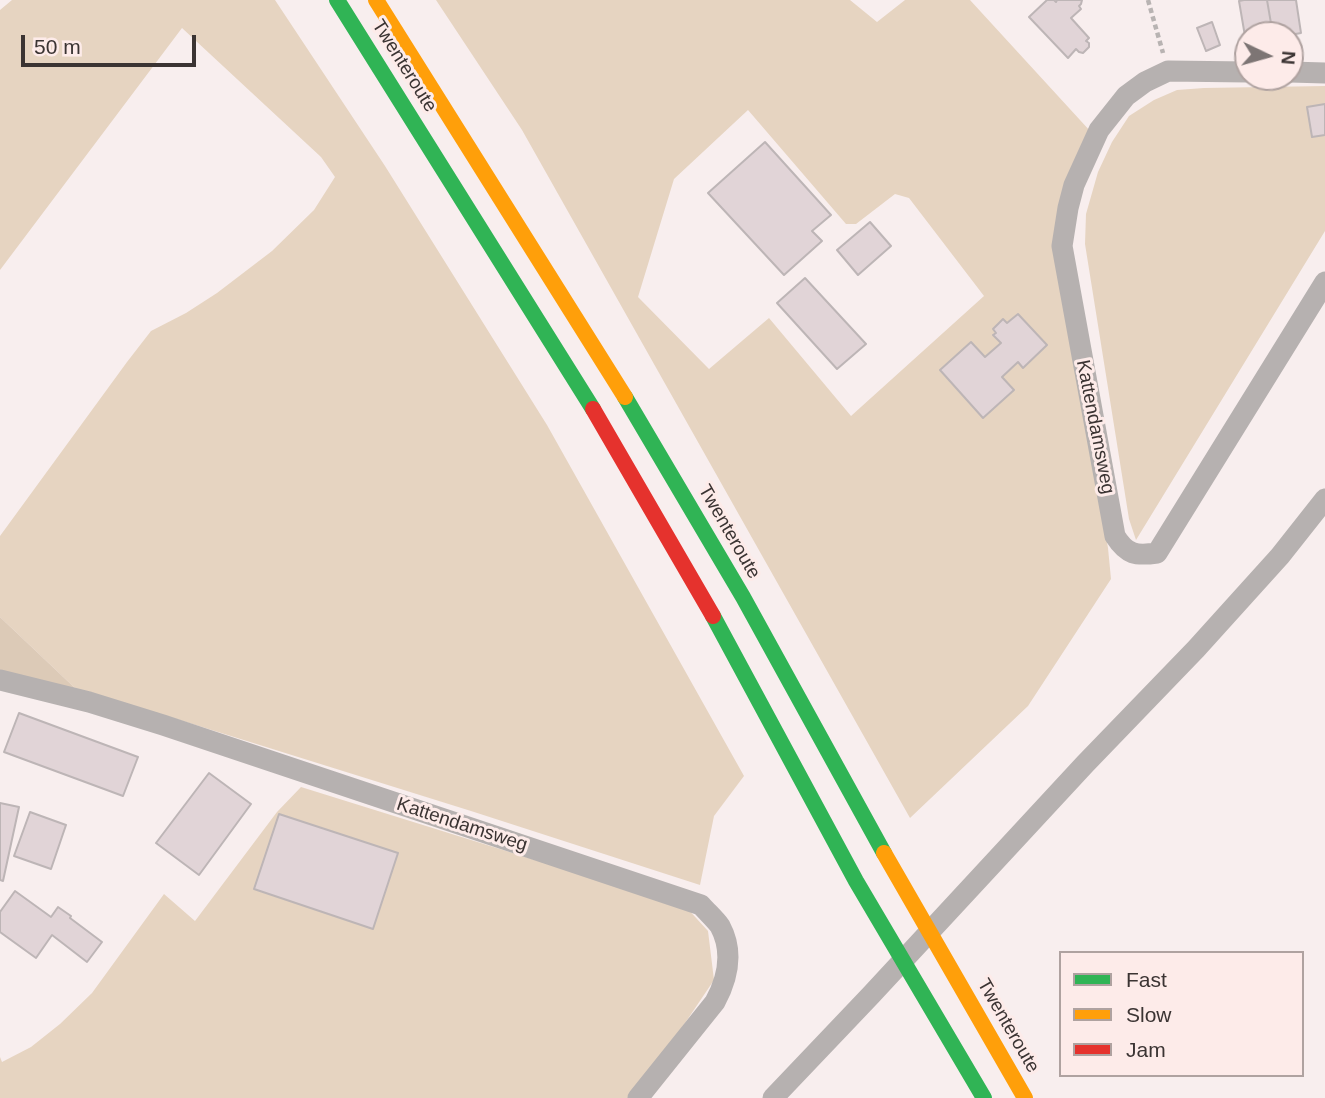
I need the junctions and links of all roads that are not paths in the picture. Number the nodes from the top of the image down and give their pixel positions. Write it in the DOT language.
graph roads {
  1 [pos="337,0"];
  2 [pos="376,0"];
  3 [pos="1234,72"];
  4 [pos="1304,72"];
  5 [pos="1325,73"];
  6 [pos="1325,282"];
  7 [pos="1325,499"];
  8 [pos="0,680"];
  9 [pos="638,1098"];
  10 [pos="773,1098"];
  11 [pos="984,1098"];
  12 [pos="1025,1098"];
  1 -- 11 [label="highway, Twenteroute"];
  2 -- 12 [label="highway, Twenteroute"];
  3 -- 6 [label="street, Kattendamsweg"];
  4 -- 5 [label="street"];
  7 -- 10 [label="street"];
  8 -- 9 [label="street, Kattendamsweg"];
}
